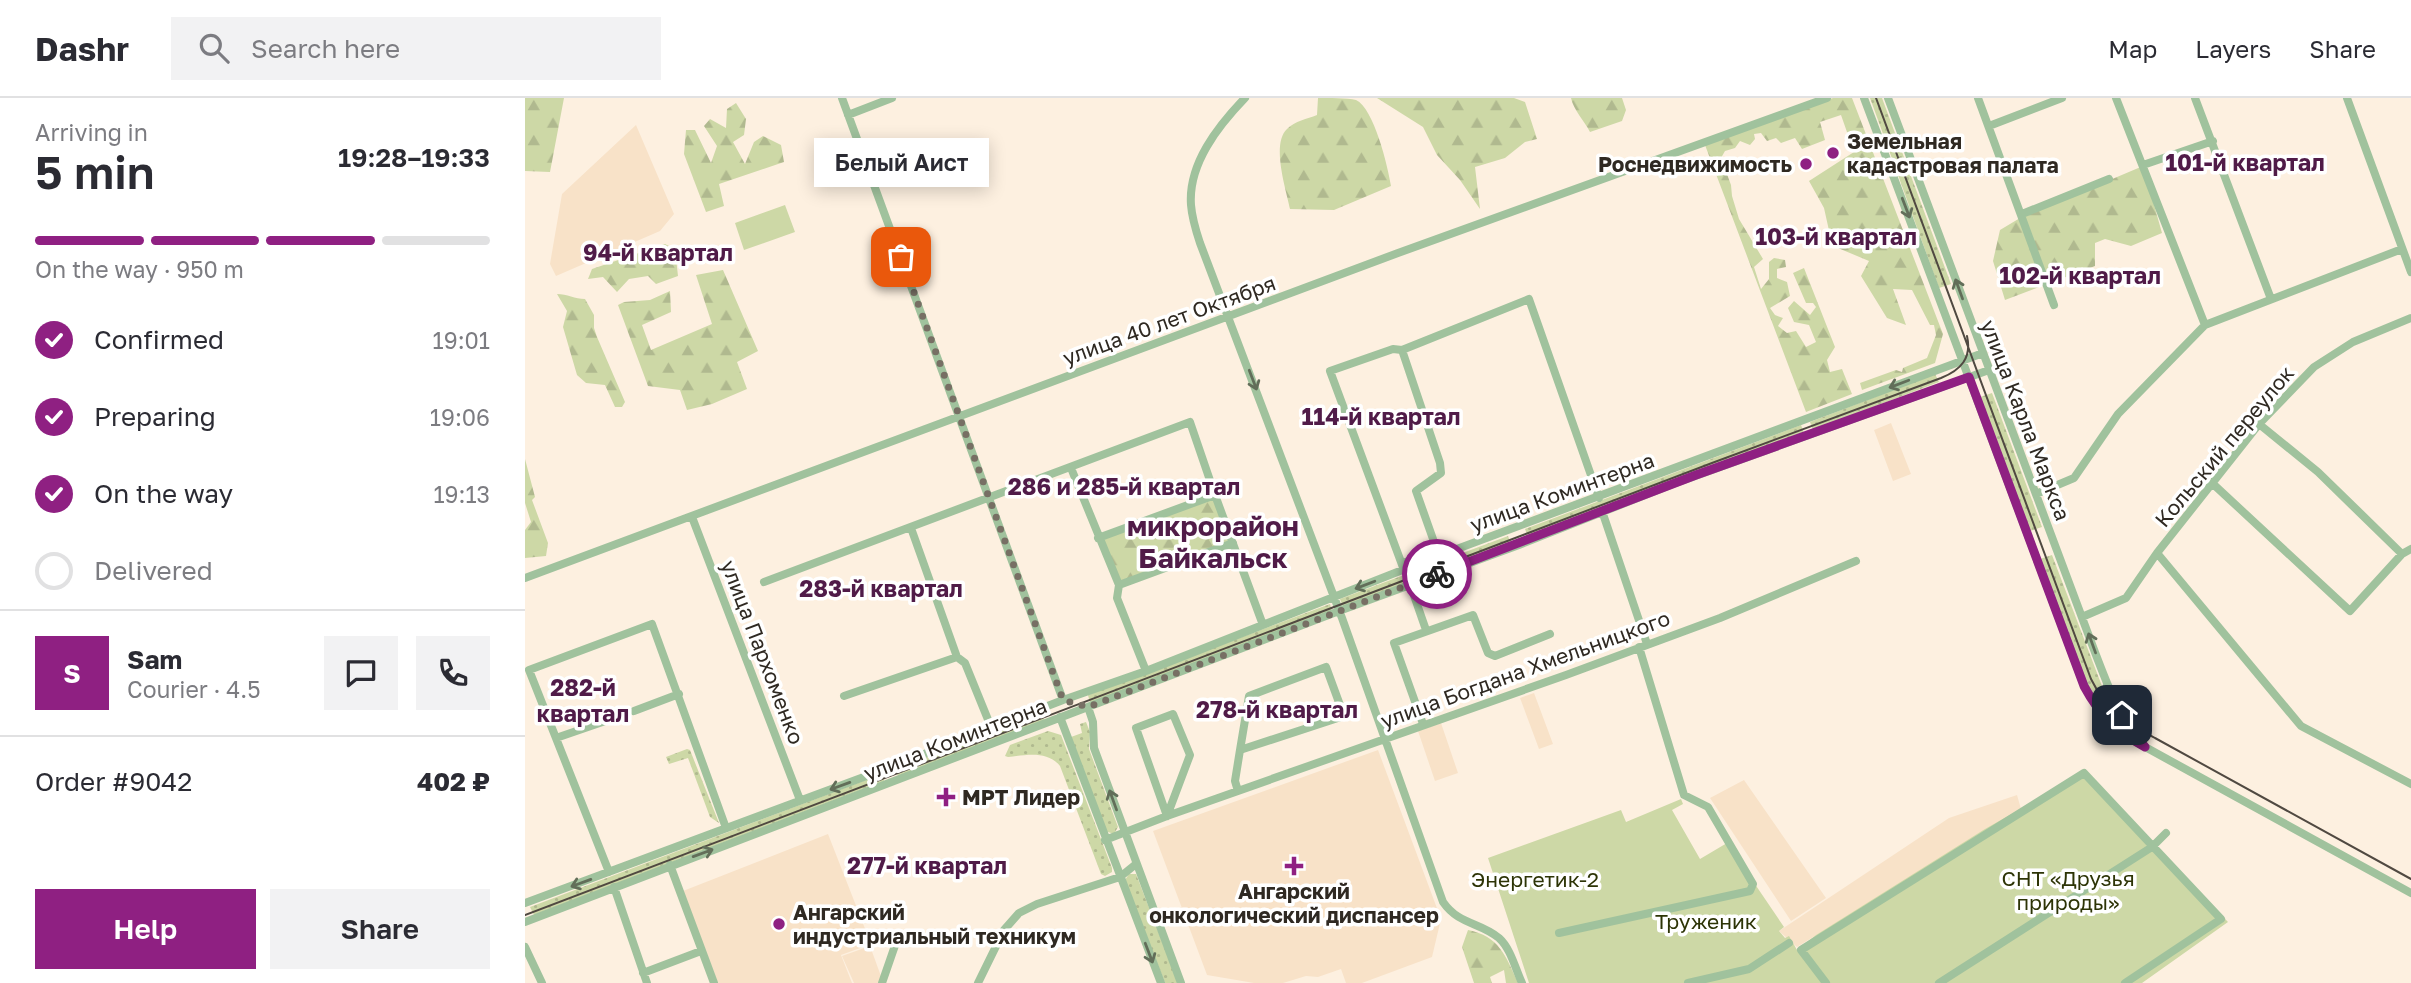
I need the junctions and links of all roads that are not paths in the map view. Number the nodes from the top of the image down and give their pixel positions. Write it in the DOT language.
graph roads {
  1 [pos="842,98"];
  2 [pos="893,98"];
  3 [pos="1245,98"];
  4 [pos="1827,98"];
  5 [pos="1864,98"];
  6 [pos="1888,98"];
  7 [pos="1979,98"];
  8 [pos="2062,98"];
  9 [pos="2116,98"];
  10 [pos="2195,98"];
  11 [pos="2347,98"];
  12 [pos="848,114"];
  13 [pos="1989,125"];
  14 [pos="2213,141"];
  15 [pos="2143,165"];
  16 [pos="2109,179"];
  17 [pos="2022,214"];
  18 [pos="2402,249"];
  19 [pos="2411,272"];
  20 [pos="2271,299"];
  21 [pos="2054,305"];
  22 [pos="1229,316"];
  23 [pos="2411,318"];
  24 [pos="2205,325"];
  25 [pos="1402,350"];
  26 [pos="1983,354"];
  27 [pos="1963,360"];
  28 [pos="1989,370"];
  29 [pos="1969,377"];
  30 [pos="959,416"];
  31 [pos="2259,424"];
  32 [pos="1071,468"];
  33 [pos="2211,483"];
  34 [pos="2036,494"];
  35 [pos="1215,495"];
  36 [pos="989,497"];
  37 [pos="1599,498"];
  38 [pos="1602,511"];
  39 [pos="692,517"];
  40 [pos="911,528"];
  41 [pos="1098,538"];
  42 [pos="1233,543"];
  43 [pos="2411,549"];
  44 [pos="2157,553"];
  45 [pos="2402,554"];
  46 [pos="1856,561"];
  47 [pos="1404,567"];
  48 [pos="525,579"];
  49 [pos="764,582"];
  50 [pos="1410,584"];
  51 [pos="1119,585"];
  52 [pos="1334,597"];
  53 [pos="1339,611"];
  54 [pos="2082,617"];
  55 [pos="1263,625"];
  56 [pos="1426,630"];
  57 [pos="1550,634"];
  58 [pos="1643,646"];
  59 [pos="957,657"];
  60 [pos="1146,671"];
  61 [pos="2105,677"];
  62 [pos="679,694"];
  63 [pos="2089,695"];
  64 [pos="844,696"];
  65 [pos="1063,700"];
  66 [pos="1088,707"];
  67 [pos="634,710"];
  68 [pos="617,717"];
  69 [pos="1060,717"];
  70 [pos="1423,724"];
  71 [pos="991,727"];
  72 [pos="556,738"];
  73 [pos="1386,738"];
  74 [pos="2145,747"];
  75 [pos="1240,750"];
  76 [pos="888,768"];
  77 [pos="893,782"];
  78 [pos="2411,784"];
  79 [pos="1238,791"];
  80 [pos="800,800"];
  81 [pos="1167,816"];
  82 [pos="726,828"];
  83 [pos="1125,833"];
  84 [pos="2166,833"];
  85 [pos="1105,840"];
  86 [pos="2152,847"];
  87 [pos="1136,864"];
  88 [pos="670,865"];
  89 [pos="609,872"];
  90 [pos="1120,877"];
  91 [pos="614,887"];
  92 [pos="2411,893"];
  93 [pos="525,903"];
  94 [pos="525,922"];
  95 [pos="1559,933"];
  96 [pos="899,934"];
  97 [pos="1789,943"];
  98 [pos="525,947"];
  99 [pos="701,951"];
  100 [pos="643,973"];
  101 [pos="541,983"];
  102 [pos="647,983"];
  103 [pos="714,983"];
  104 [pos="882,983"];
  105 [pos="978,983"];
  106 [pos="1161,983"];
  107 [pos="1181,983"];
  108 [pos="1522,983"];
  109 [pos="1688,983"];
  110 [pos="1826,983"];
  111 [pos="1939,983"];
  112 [pos="2125,983"];
  1 -- 12 [label="street"];
  2 -- 12 [label="street"];
  3 -- 22 [label="street"];
  4 -- 22 [label="street, улица 40 лет Октября"];
  5 -- 27 [label="street, улица Карла Маркса, one-way"];
  26 -- 6 [label="street, улица Карла Маркса, one-way"];
  7 -- 13 [label="street"];
  8 -- 13 [label="street"];
  9 -- 15 [label="street"];
  10 -- 14 [label="street"];
  11 -- 18 [label="street"];
  12 -- 30 [label="street"];
  13 -- 17 [label="street"];
  14 -- 15 [label="street"];
  14 -- 20 [label="street"];
  15 -- 24 [label="street"];
  16 -- 17 [label="street"];
  17 -- 21 [label="street"];
  18 -- 19 [label="street"];
  18 -- 20 [label="street"];
  20 -- 24 [label="street"];
  22 -- 30 [label="street, улица 40 лет Октября"];
  22 -- 52 [label="street, one-way"];
  23 -- 31 [label="street, Кольский переулок"];
  24 -- 34 [label="street"];
  25 -- 37 [label="street"];
  25 -- 47 [label="street"];
  25 -- 47 [label="street"];
  26 -- 27 [label="street, улица Коминтерна"];
  26 -- 28 [label="street, улица Карла Маркса"];
  27 -- 29 [label="street, улица Карла Маркса"];
  27 -- 37 [label="street, улица Коминтерна, one-way"];
  28 -- 29 [label="street, улица Коминтерна"];
  28 -- 34 [label="street, улица Карла Маркса"];
  29 -- 38 [label="street, улица Коминтерна"];
  29 -- 63 [label="street, улица Карла Маркса"];
  30 -- 36 [label="street"];
  30 -- 39 [label="street, улица 40 лет Октября"];
  31 -- 33 [label="street, Кольский переулок"];
  31 -- 45 [label="street"];
  32 -- 35 [label="street"];
  32 -- 36 [label="street"];
  32 -- 41 [label="street"];
  33 -- 44 [label="street, Кольский переулок"];
  33 -- 45 [label="street"];
  34 -- 54 [label="street, улица Карла Маркса"];
  35 -- 41 [label="street"];
  35 -- 42 [label="street"];
  36 -- 40 [label="street"];
  36 -- 65 [label="street"];
  37 -- 47 [label="street, улица Коминтерна"];
  38 -- 50 [label="street, улица Коминтерна"];
  38 -- 58 [label="street"];
  39 -- 48 [label="street, улица 40 лет Октября"];
  39 -- 80 [label="street, улица Пархоменко"];
  40 -- 49 [label="street"];
  40 -- 59 [label="street"];
  41 -- 51 [label="street"];
  42 -- 51 [label="street"];
  42 -- 55 [label="street"];
  43 -- 45 [label="street"];
  44 -- 54 [label="street, Кольский переулок"];
  44 -- 78 [label="street"];
  46 -- 58 [label="street, улица Богдана Хмельницкого"];
  47 -- 52 [label="street, улица Коминтерна, one-way"];
  50 -- 53 [label="street, улица Коминтерна"];
  50 -- 56 [label="street"];
  51 -- 60 [label="street"];
  52 -- 53 [label="street"];
  52 -- 55 [label="street, улица Коминтерна"];
  53 -- 66 [label="street, улица Коминтерна"];
  53 -- 73 [label="street"];
  61 -- 54 [label="street, улица Карла Маркса, one-way"];
  55 -- 60 [label="street, улица Коминтерна"];
  56 -- 57 [label="street"];
  56 -- 70 [label="street"];
  58 -- 70 [label="street, улица Богдана Хмельницкого"];
  58 -- 95 [label="street"];
  59 -- 64 [label="street"];
  59 -- 71 [label="street"];
  60 -- 65 [label="street, улица Коминтерна"];
  61 -- 63 [label="street"];
  61 -- 74 [label="street, улица Карла Маркса"];
  62 -- 67 [label="street"];
  62 -- 72 [label="street"];
  62 -- 82 [label="street"];
  63 -- 74 [label="street, улица Карла Маркса"];
  65 -- 66 [label="street"];
  65 -- 69 [label="street"];
  65 -- 71 [label="street, улица Коминтерна"];
  66 -- 69 [label="street, улица Коминтерна"];
  83 -- 66 [label="street, one-way"];
  68 -- 72 [label="street"];
  69 -- 77 [label="street, улица Коминтерна"];
  69 -- 85 [label="street"];
  70 -- 73 [label="street, улица Богдана Хмельницкого"];
  71 -- 76 [label="street, улица Коминтерна"];
  72 -- 89 [label="street"];
  73 -- 79 [label="street, улица Богдана Хмельницкого"];
  73 -- 108 [label="street"];
  74 -- 92 [label="street, улица Карла Маркса"];
  75 -- 75 [label="street"];
  75 -- 79 [label="street"];
  76 -- 77 [label="street"];
  76 -- 80 [label="street, улица Коминтерна, one-way"];
  88 -- 77 [label="street, улица Коминтерна, one-way"];
  79 -- 81 [label="street, улица Богдана Хмельницкого"];
  80 -- 82 [label="street, улица Коминтерна"];
  81 -- 81 [label="street"];
  81 -- 83 [label="street, улица Богдана Хмельницкого"];
  82 -- 89 [label="street, улица Коминтерна"];
  83 -- 85 [label="street, улица Богдана Хмельницкого"];
  83 -- 87 [label="street"];
  84 -- 86 [label="street"];
  85 -- 90 [label="street"];
  86 -- 110 [label="street"];
  86 -- 111 [label="street"];
  86 -- 112 [label="street"];
  87 -- 90 [label="street"];
  87 -- 107 [label="street"];
  88 -- 91 [label="street, улица Коминтерна"];
  88 -- 99 [label="street"];
  89 -- 93 [label="street, улица Коминтерна, one-way"];
  90 -- 105 [label="street"];
  90 -- 106 [label="street, one-way"];
  91 -- 94 [label="street, улица Коминтерна"];
  91 -- 100 [label="street"];
  96 -- 104 [label="street"];
  97 -- 109 [label="street"];
  98 -- 101 [label="street"];
  99 -- 100 [label="street"];
  99 -- 103 [label="street"];
  100 -- 102 [label="street"];
}
